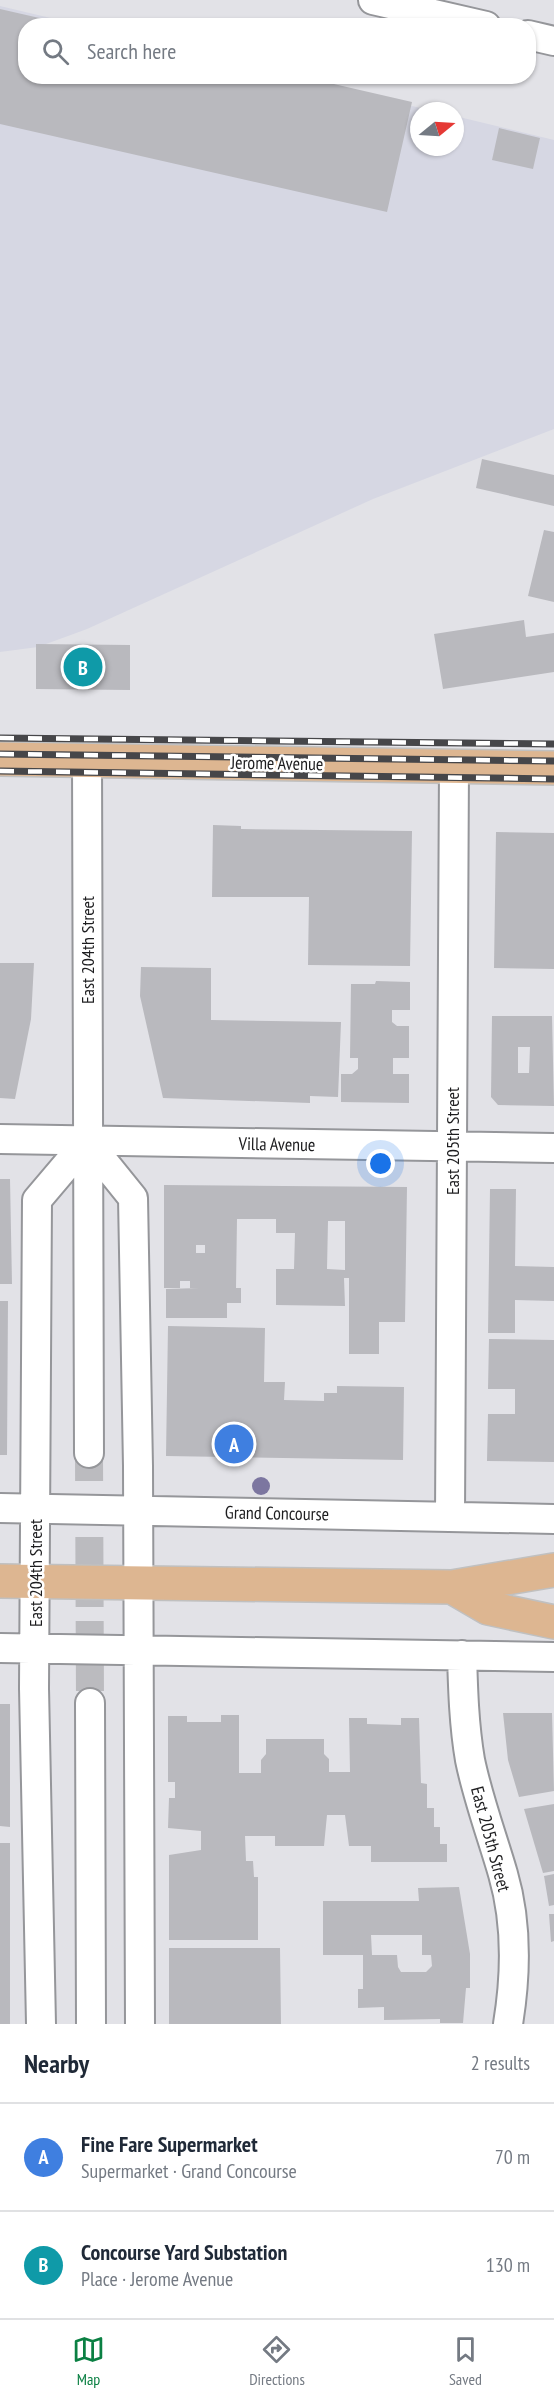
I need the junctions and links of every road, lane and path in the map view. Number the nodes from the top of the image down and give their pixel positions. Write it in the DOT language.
graph roads {
  1 [pos="373,0"];
  2 [pos="451,18"];
  3 [pos="536,37"];
  4 [pos="554,41"];
  5 [pos="0,759"];
  6 [pos="87,760"];
  7 [pos="454,766"];
  8 [pos="554,768"];
  9 [pos="0,1139"];
  10 [pos="87,1141"];
  11 [pos="452,1146"];
  12 [pos="554,1148"];
  13 [pos="89,1453"];
  14 [pos="35,1507"];
  15 [pos="0,1508"];
  16 [pos="138,1509"];
  17 [pos="450,1517"];
  18 [pos="554,1519"];
  19 [pos="554,1570"];
  20 [pos="0,1581"];
  21 [pos="34,1582"];
  22 [pos="139,1583"];
  23 [pos="452,1587"];
  24 [pos="554,1598"];
  25 [pos="554,1622"];
  26 [pos="0,1647"];
  27 [pos="34,1648"];
  28 [pos="139,1648"];
  29 [pos="462,1655"];
  30 [pos="554,1657"];
  31 [pos="90,1703"];
  32 [pos="41,2024"];
  33 [pos="91,2024"];
  34 [pos="140,2024"];
  35 [pos="508,2024"];
  1 -- 2 [label="street"];
  3 -- 4 [label="street"];
  5 -- 6 [label="main road, Jerome Avenue"];
  6 -- 7 [label="main road, Jerome Avenue"];
  6 -- 10 [label="street, East 204th Street"];
  7 -- 8 [label="main road, Jerome Avenue"];
  7 -- 11 [label="street, East 205th Street"];
  9 -- 10 [label="street, Villa Avenue"];
  10 -- 11 [label="street, Villa Avenue"];
  10 -- 13 [label="street, East 204th Street"];
  10 -- 14 [label="street, East 204th Street"];
  10 -- 16 [label="street"];
  11 -- 12 [label="street, Villa Avenue"];
  11 -- 17 [label="street, East 205th Street"];
  14 -- 15 [label="street, Grand Concourse"];
  14 -- 16 [label="street, Grand Concourse"];
  14 -- 21 [label="street, East 204th Street"];
  16 -- 17 [label="street, Grand Concourse"];
  16 -- 22 [label="street"];
  17 -- 18 [label="street, Grand Concourse"];
  19 -- 23 [label="main road"];
  20 -- 21 [label="main road"];
  21 -- 22 [label="main road"];
  21 -- 27 [label="street, East 204th Street"];
  22 -- 23 [label="main road"];
  22 -- 28 [label="street"];
  23 -- 24 [label="main road"];
  23 -- 25 [label="main road"];
  26 -- 27 [label="street"];
  27 -- 28 [label="street"];
  27 -- 32 [label="street, East 204th Street"];
  28 -- 29 [label="street"];
  28 -- 34 [label="street"];
  29 -- 30 [label="street"];
  29 -- 35 [label="street, East 205th Street"];
  31 -- 33 [label="street"];
}
